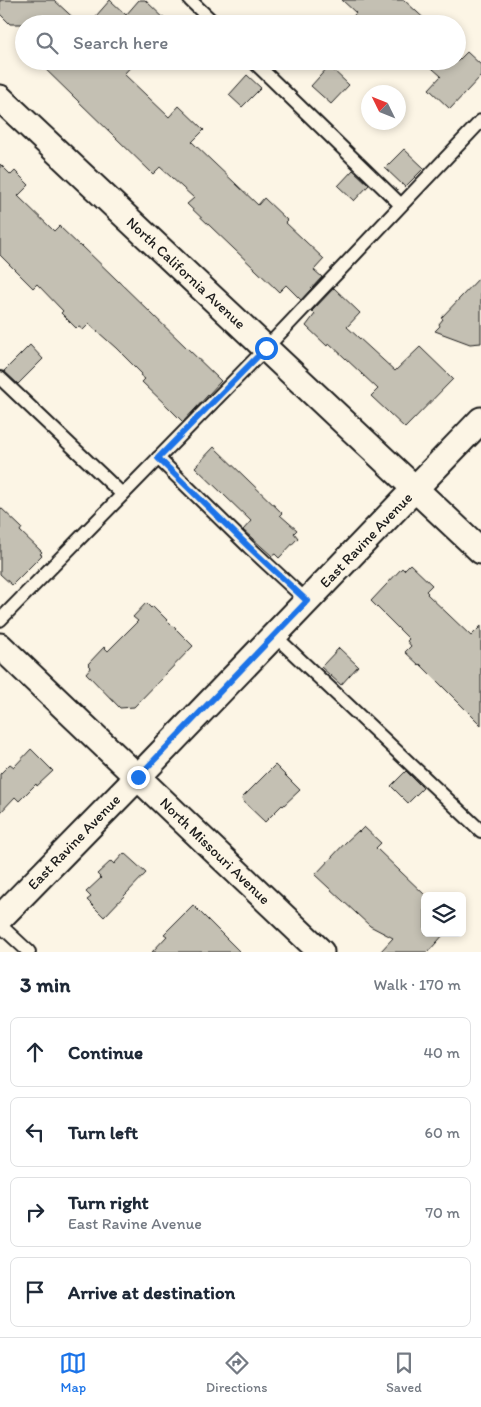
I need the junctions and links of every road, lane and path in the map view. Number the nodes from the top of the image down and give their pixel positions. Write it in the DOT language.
graph roads {
  1 [pos="190,0"];
  2 [pos="206,15"];
  3 [pos="262,70"];
  4 [pos="0,98"];
  5 [pos="481,122"];
  6 [pos="402,205"];
  7 [pos="266,348"];
  8 [pos="0,378"];
  9 [pos="481,420"];
  10 [pos="158,458"];
  11 [pos="416,489"];
  12 [pos="122,494"];
  13 [pos="481,551"];
  14 [pos="307,601"];
  15 [pos="0,620"];
  16 [pos="274,636"];
  17 [pos="0,646"];
  18 [pos="138,777"];
  19 [pos="481,831"];
  20 [pos="0,918"];
  21 [pos="0,925"];
  22 [pos="29,952"];
  23 [pos="321,952"];
  1 -- 2 [label="lane"];
  3 -- 6 [label="lane"];
  4 -- 7 [label="street, North California Avenue"];
  5 -- 6 [label="lane"];
  6 -- 7 [label="lane"];
  7 -- 10 [label="lane"];
  7 -- 11 [label="street, North California Avenue"];
  8 -- 12 [label="lane"];
  9 -- 11 [label="street, East Ravine Avenue"];
  10 -- 12 [label="lane"];
  10 -- 14 [label="lane"];
  11 -- 13 [label="street, North California Avenue"];
  11 -- 14 [label="street, East Ravine Avenue"];
  12 -- 15 [label="lane"];
  14 -- 16 [label="street, East Ravine Avenue"];
  16 -- 18 [label="street, East Ravine Avenue"];
  16 -- 19 [label="lane"];
  17 -- 18 [label="street, North Missouri Avenue"];
  18 -- 20 [label="street, East Ravine Avenue"];
  18 -- 23 [label="street, North Missouri Avenue"];
  21 -- 22 [label="lane"];
}
